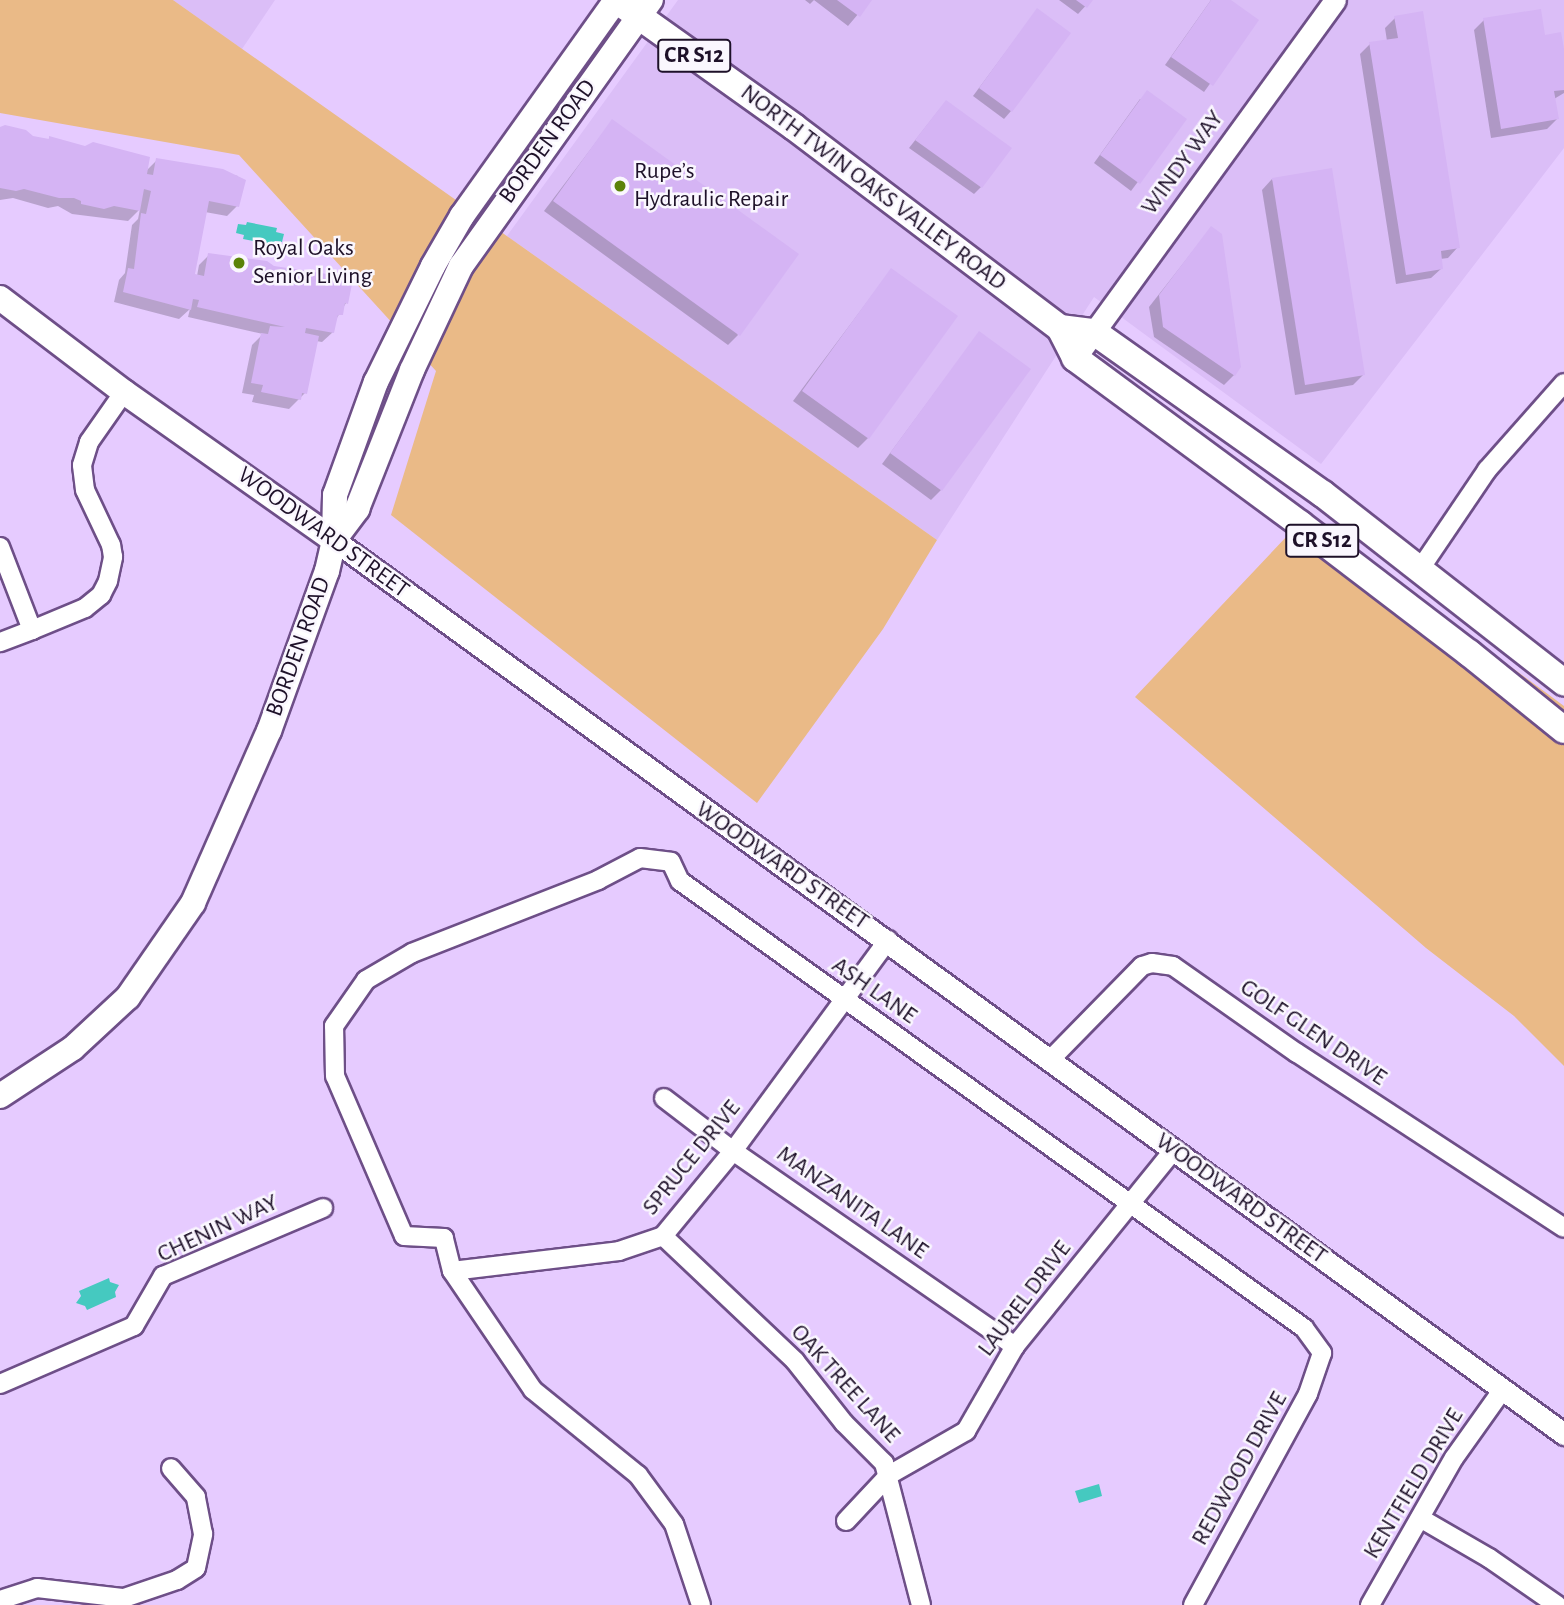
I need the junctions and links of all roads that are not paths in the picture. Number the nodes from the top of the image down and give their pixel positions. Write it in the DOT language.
graph roads {
  1 [pos="616,0"];
  2 [pos="1335,0"];
  3 [pos="645,8"];
  4 [pos="0,298"];
  5 [pos="1060,328"];
  6 [pos="1094,332"];
  7 [pos="1075,358"];
  8 [pos="1564,383"];
  9 [pos="124,392"];
  10 [pos="334,540"];
  11 [pos="0,547"];
  12 [pos="1420,569"];
  13 [pos="32,630"];
  14 [pos="0,642"];
  15 [pos="1564,682"];
  16 [pos="1564,730"];
  17 [pos="888,940"];
  18 [pos="842,999"];
  19 [pos="1049,1061"];
  20 [pos="0,1096"];
  21 [pos="664,1098"];
  22 [pos="1174,1150"];
  23 [pos="733,1151"];
  24 [pos="1132,1203"];
  25 [pos="323,1208"];
  26 [pos="1564,1228"];
  27 [pos="663,1236"];
  28 [pos="452,1270"];
  29 [pos="1015,1346"];
  30 [pos="1322,1353"];
  31 [pos="0,1384"];
  32 [pos="1503,1389"];
  33 [pos="1564,1434"];
  34 [pos="171,1468"];
  35 [pos="890,1475"];
  36 [pos="1420,1518"];
  37 [pos="846,1521"];
  38 [pos="0,1600"];
  39 [pos="701,1605"];
  40 [pos="921,1605"];
  41 [pos="1193,1605"];
  42 [pos="1370,1605"];
  43 [pos="1557,1605"];
  1 -- 3 [label="main road, NORTH TWIN OAKS VALLEY ROAD / CR S12"];
  1 -- 10 [label="main road"];
  2 -- 6 [label="street, WINDY WAY"];
  3 -- 5 [label="main road, NORTH TWIN OAKS VALLEY ROAD / CR S12"];
  3 -- 10 [label="main road, BORDEN ROAD"];
  4 -- 9 [label="main road, WOODWARD STREET"];
  5 -- 6 [label="main road, CR S12"];
  5 -- 7 [label="main road, NORTH TWIN OAKS VALLEY ROAD / CR S12"];
  6 -- 7 [label="street, WINDY WAY"];
  6 -- 12 [label="main road, CR S12"];
  7 -- 16 [label="main road, NORTH TWIN OAKS VALLEY ROAD / CR S12"];
  8 -- 12 [label="street"];
  9 -- 10 [label="main road, WOODWARD STREET"];
  9 -- 13 [label="street"];
  10 -- 17 [label="street, WOODWARD STREET"];
  10 -- 20 [label="main road, BORDEN ROAD"];
  11 -- 13 [label="street"];
  12 -- 15 [label="main road, CR S12"];
  13 -- 14 [label="street"];
  17 -- 18 [label="street, SPRUCE DRIVE"];
  17 -- 19 [label="street, WOODWARD STREET"];
  18 -- 23 [label="street, SPRUCE DRIVE"];
  18 -- 24 [label="street, ASH LANE"];
  18 -- 28 [label="street, ASH LANE"];
  19 -- 22 [label="street, WOODWARD STREET"];
  19 -- 26 [label="street, GOLF GLEN DRIVE"];
  21 -- 23 [label="street, MANZANITA LANE"];
  22 -- 24 [label="street, LAUREL DRIVE"];
  22 -- 32 [label="street, WOODWARD STREET"];
  23 -- 27 [label="street, SPRUCE DRIVE"];
  23 -- 29 [label="street, MANZANITA LANE"];
  24 -- 29 [label="street, LAUREL DRIVE"];
  24 -- 30 [label="street, ASH LANE"];
  25 -- 31 [label="street, CHENIN WAY"];
  27 -- 28 [label="street, SPRUCE DRIVE"];
  27 -- 35 [label="street, OAK TREE LANE"];
  28 -- 39 [label="street"];
  29 -- 35 [label="street, LAUREL DRIVE"];
  30 -- 41 [label="street, REDWOOD DRIVE"];
  32 -- 33 [label="street, WOODWARD STREET"];
  32 -- 36 [label="street, KENTFIELD DRIVE"];
  34 -- 38 [label="street"];
  35 -- 37 [label="street, LAUREL DRIVE"];
  35 -- 40 [label="street, OAK TREE LANE"];
  36 -- 42 [label="street, KENTFIELD DRIVE"];
  36 -- 43 [label="street"];
}
